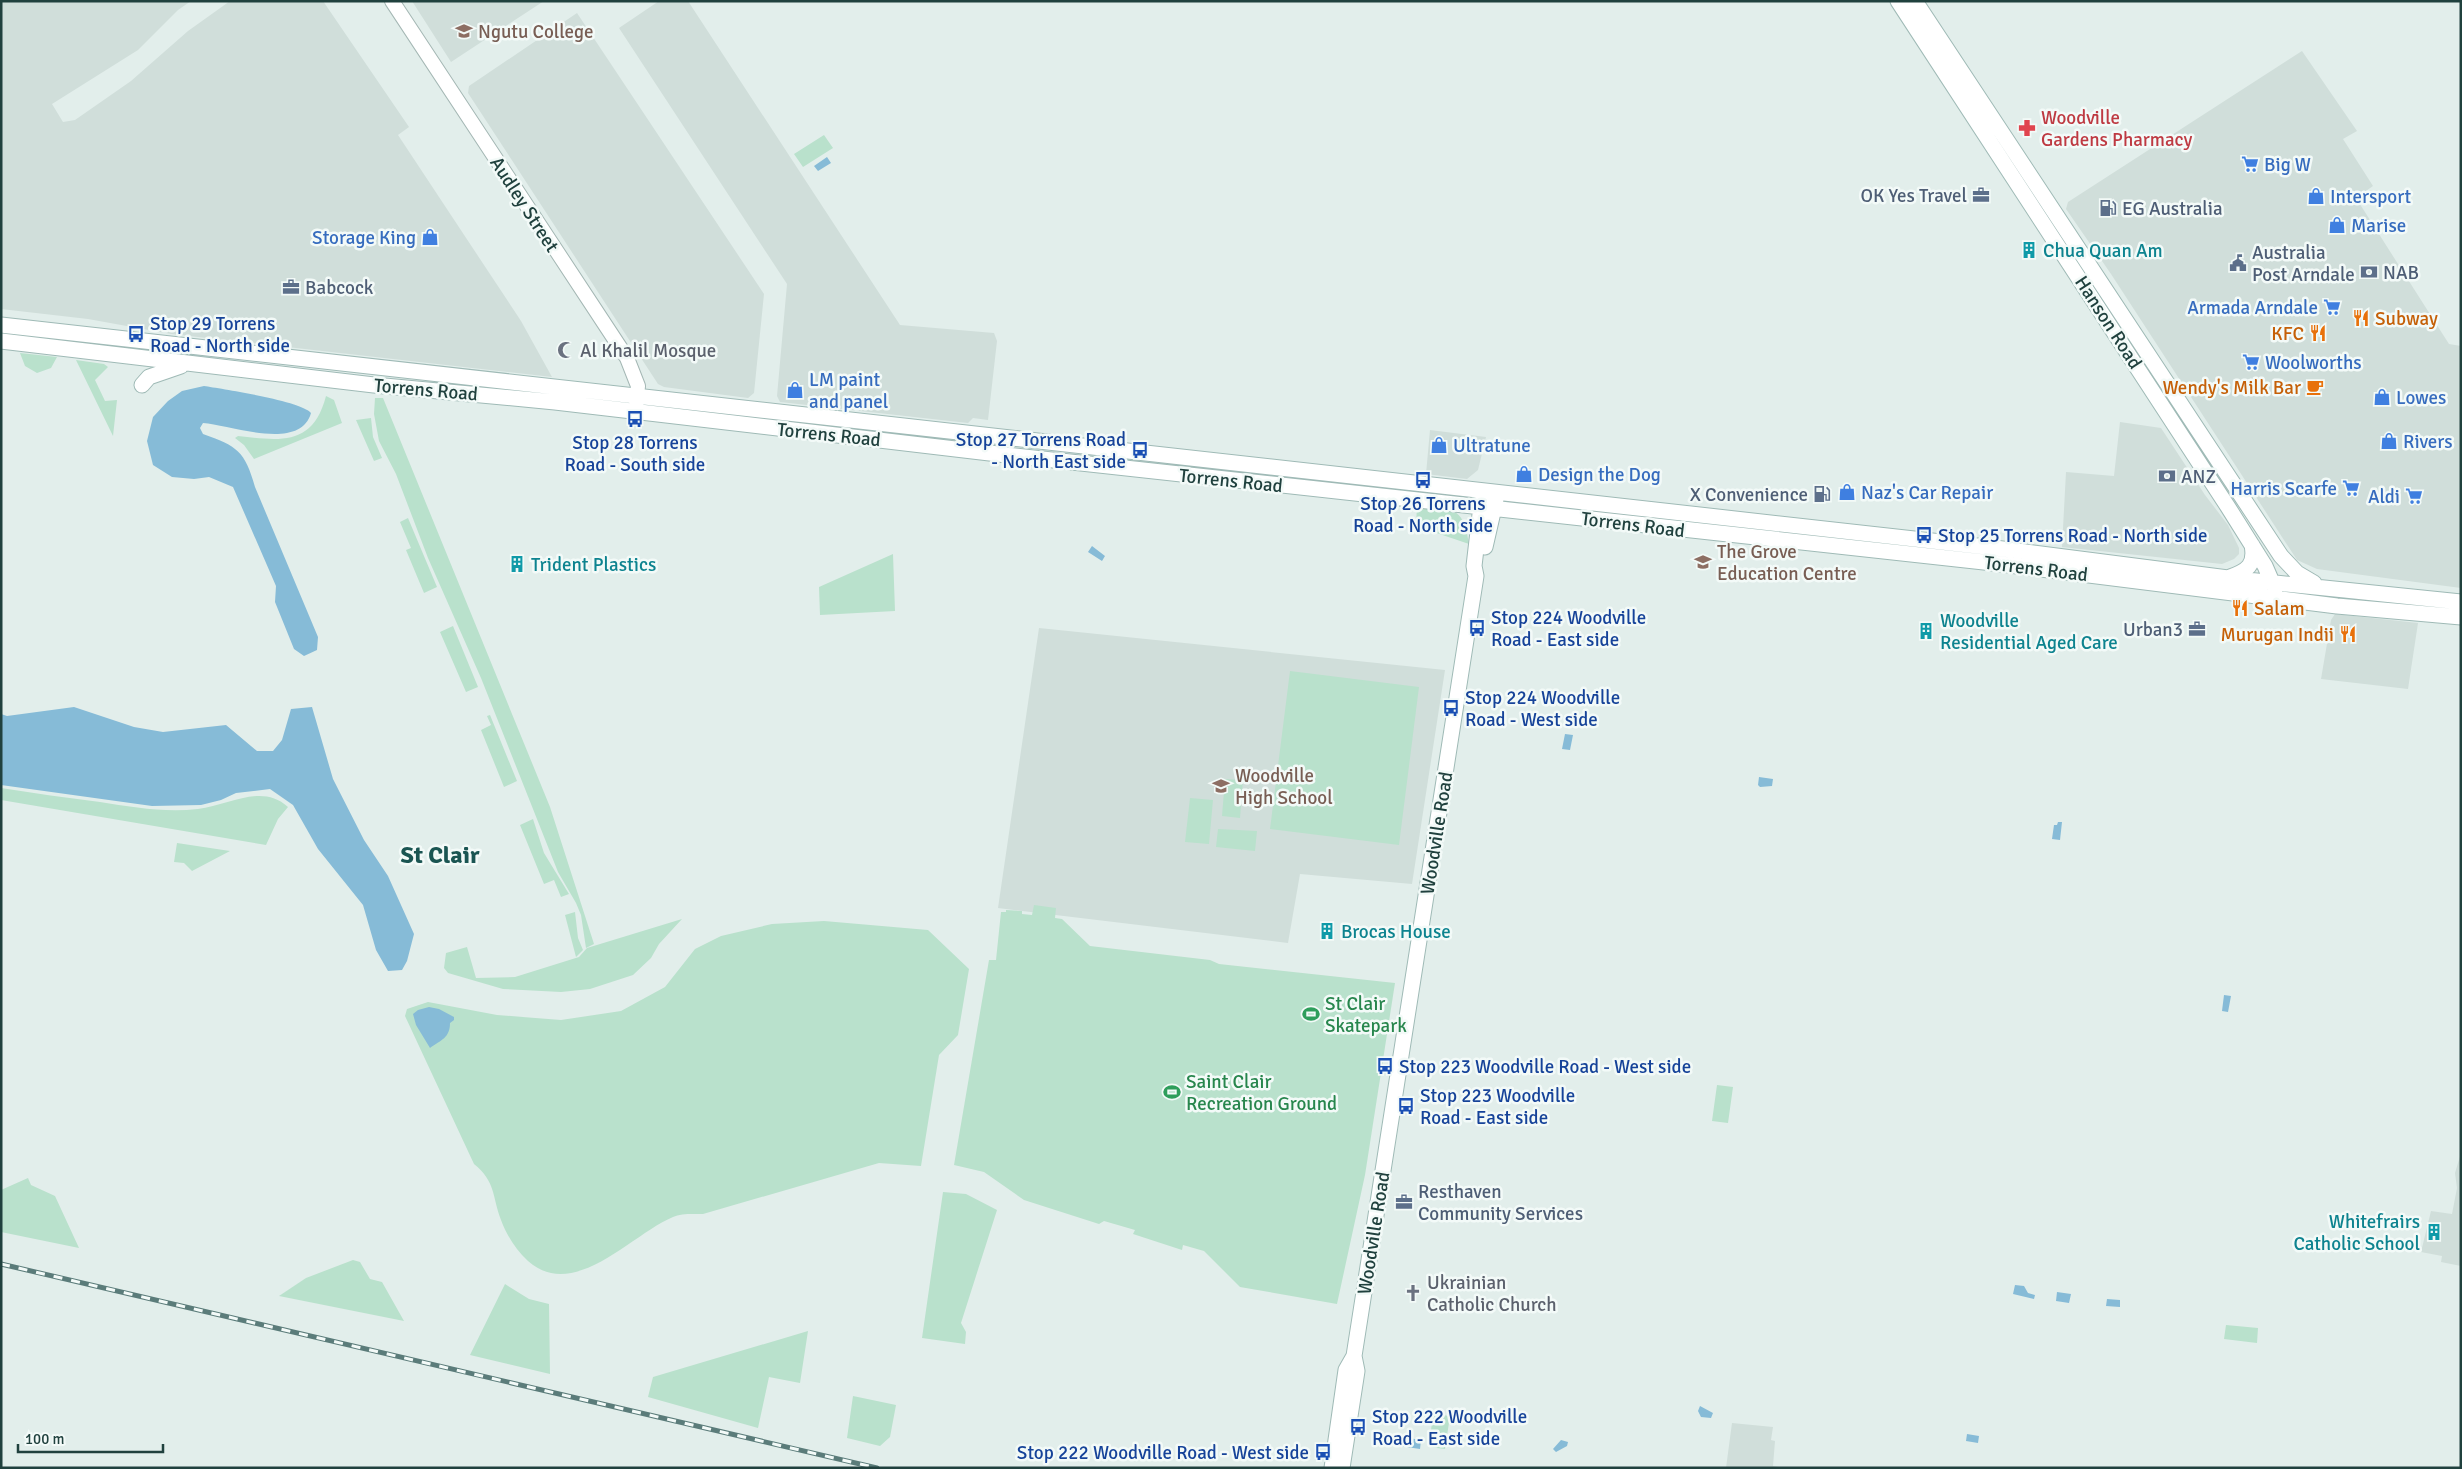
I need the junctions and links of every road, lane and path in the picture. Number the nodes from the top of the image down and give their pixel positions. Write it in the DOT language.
graph roads {
  1 [pos="392,1"];
  2 [pos="1898,1"];
  3 [pos="1915,1"];
  4 [pos="1,325"];
  5 [pos="1,341"];
  6 [pos="190,363"];
  7 [pos="142,385"];
  8 [pos="555,395"];
  9 [pos="638,396"];
  10 [pos="2185,411"];
  11 [pos="636,413"];
  12 [pos="851,420"];
  13 [pos="854,437"];
  14 [pos="2182,438"];
  15 [pos="2225,473"];
  16 [pos="1490,492"];
  17 [pos="1455,503"];
  18 [pos="1487,507"];
  19 [pos="1477,535"];
  20 [pos="2252,545"];
  21 [pos="1476,576"];
  22 [pos="2228,578"];
  23 [pos="2324,588"];
  24 [pos="2279,590"];
  25 [pos="2461,602"];
  26 [pos="2461,617"];
  27 [pos="1354,1356"];
  28 [pos="1332,1468"];
  29 [pos="1342,1468"];
  1 -- 9 [label="street, Audley Street"];
  2 -- 14 [label="main road, Hanson Road"];
  3 -- 10 [label="main road, Hanson Road"];
  4 -- 8 [label="main road, Torrens Road"];
  5 -- 6 [label="main road, Torrens Road"];
  6 -- 7 [label="main road"];
  6 -- 8 [label="main road, Torrens Road"];
  8 -- 9 [label="main road, Torrens Road"];
  8 -- 11 [label="main road, Torrens Road"];
  9 -- 11 [label="street, Audley Street"];
  9 -- 12 [label="main road, Torrens Road"];
  10 -- 14 [label="main road"];
  10 -- 15 [label="main road, Hanson Road"];
  11 -- 13 [label="main road, Torrens Road"];
  12 -- 13 [label="main road"];
  12 -- 16 [label="main road, Torrens Road"];
  13 -- 17 [label="main road, Torrens Road"];
  14 -- 20 [label="main road, Hanson Road"];
  15 -- 23 [label="main road"];
  15 -- 24 [label="main road, Hanson Road"];
  16 -- 18 [label="main road, Woodville Road"];
  16 -- 22 [label="main road, Torrens Road"];
  17 -- 18 [label="main road, Torrens Road"];
  17 -- 19 [label="main road"];
  18 -- 19 [label="main road, Woodville Road"];
  18 -- 21 [label="main road, Woodville Road"];
  18 -- 24 [label="main road, Torrens Road"];
  19 -- 21 [label="main road, Woodville Road"];
  20 -- 22 [label="main road"];
  20 -- 24 [label="main road, Hanson Road"];
  21 -- 27 [label="main road, Woodville Road"];
  22 -- 24 [label="main road, Torrens Road"];
  23 -- 24 [label="main road, Torrens Road"];
  23 -- 25 [label="main road, Torrens Road"];
  24 -- 26 [label="main road, Torrens Road"];
  27 -- 28 [label="main road, Woodville Road"];
  27 -- 29 [label="main road, Woodville Road"];
}
